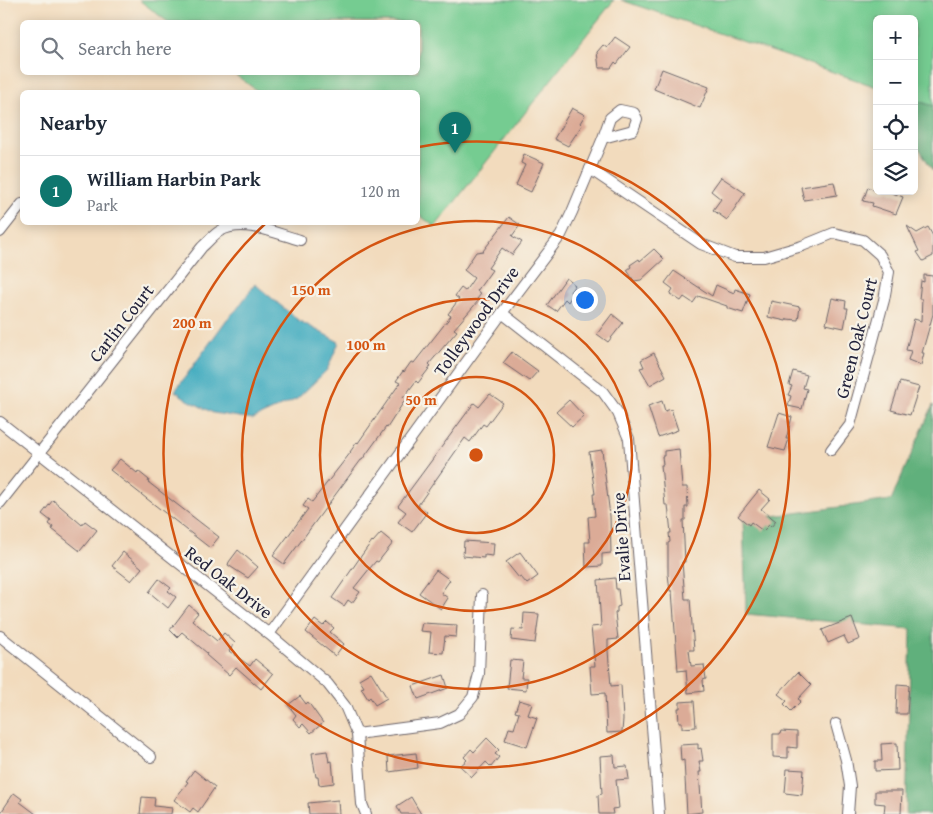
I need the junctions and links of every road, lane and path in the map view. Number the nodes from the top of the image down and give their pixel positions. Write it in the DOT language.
graph roads {
  1 [pos="603,138"];
  2 [pos="590,169"];
  3 [pos="20,207"];
  4 [pos="0,232"];
  5 [pos="300,240"];
  6 [pos="502,313"];
  7 [pos="0,422"];
  8 [pos="831,450"];
  9 [pos="38,454"];
  10 [pos="0,503"];
  11 [pos="482,595"];
  12 [pos="269,634"];
  13 [pos="0,636"];
  14 [pos="836,724"];
  15 [pos="357,734"];
  16 [pos="151,757"];
  17 [pos="366,814"];
  18 [pos="659,814"];
  19 [pos="848,814"];
  1 -- 2 [label="street, Tolleywood Drive"];
  2 -- 6 [label="street, Tolleywood Drive"];
  2 -- 8 [label="street, Green Oak Court"];
  3 -- 4 [label="street"];
  5 -- 9 [label="street, Carlin Court"];
  6 -- 12 [label="street, Tolleywood Drive"];
  6 -- 18 [label="street, Evalie Drive"];
  7 -- 9 [label="street, Red Oak Drive"];
  9 -- 10 [label="street, Carlin Court"];
  9 -- 12 [label="street, Red Oak Drive"];
  11 -- 15 [label="street"];
  12 -- 15 [label="street, Red Oak Drive"];
  13 -- 16 [label="street"];
  14 -- 19 [label="street"];
  15 -- 17 [label="street, Red Oak Drive"];
}
